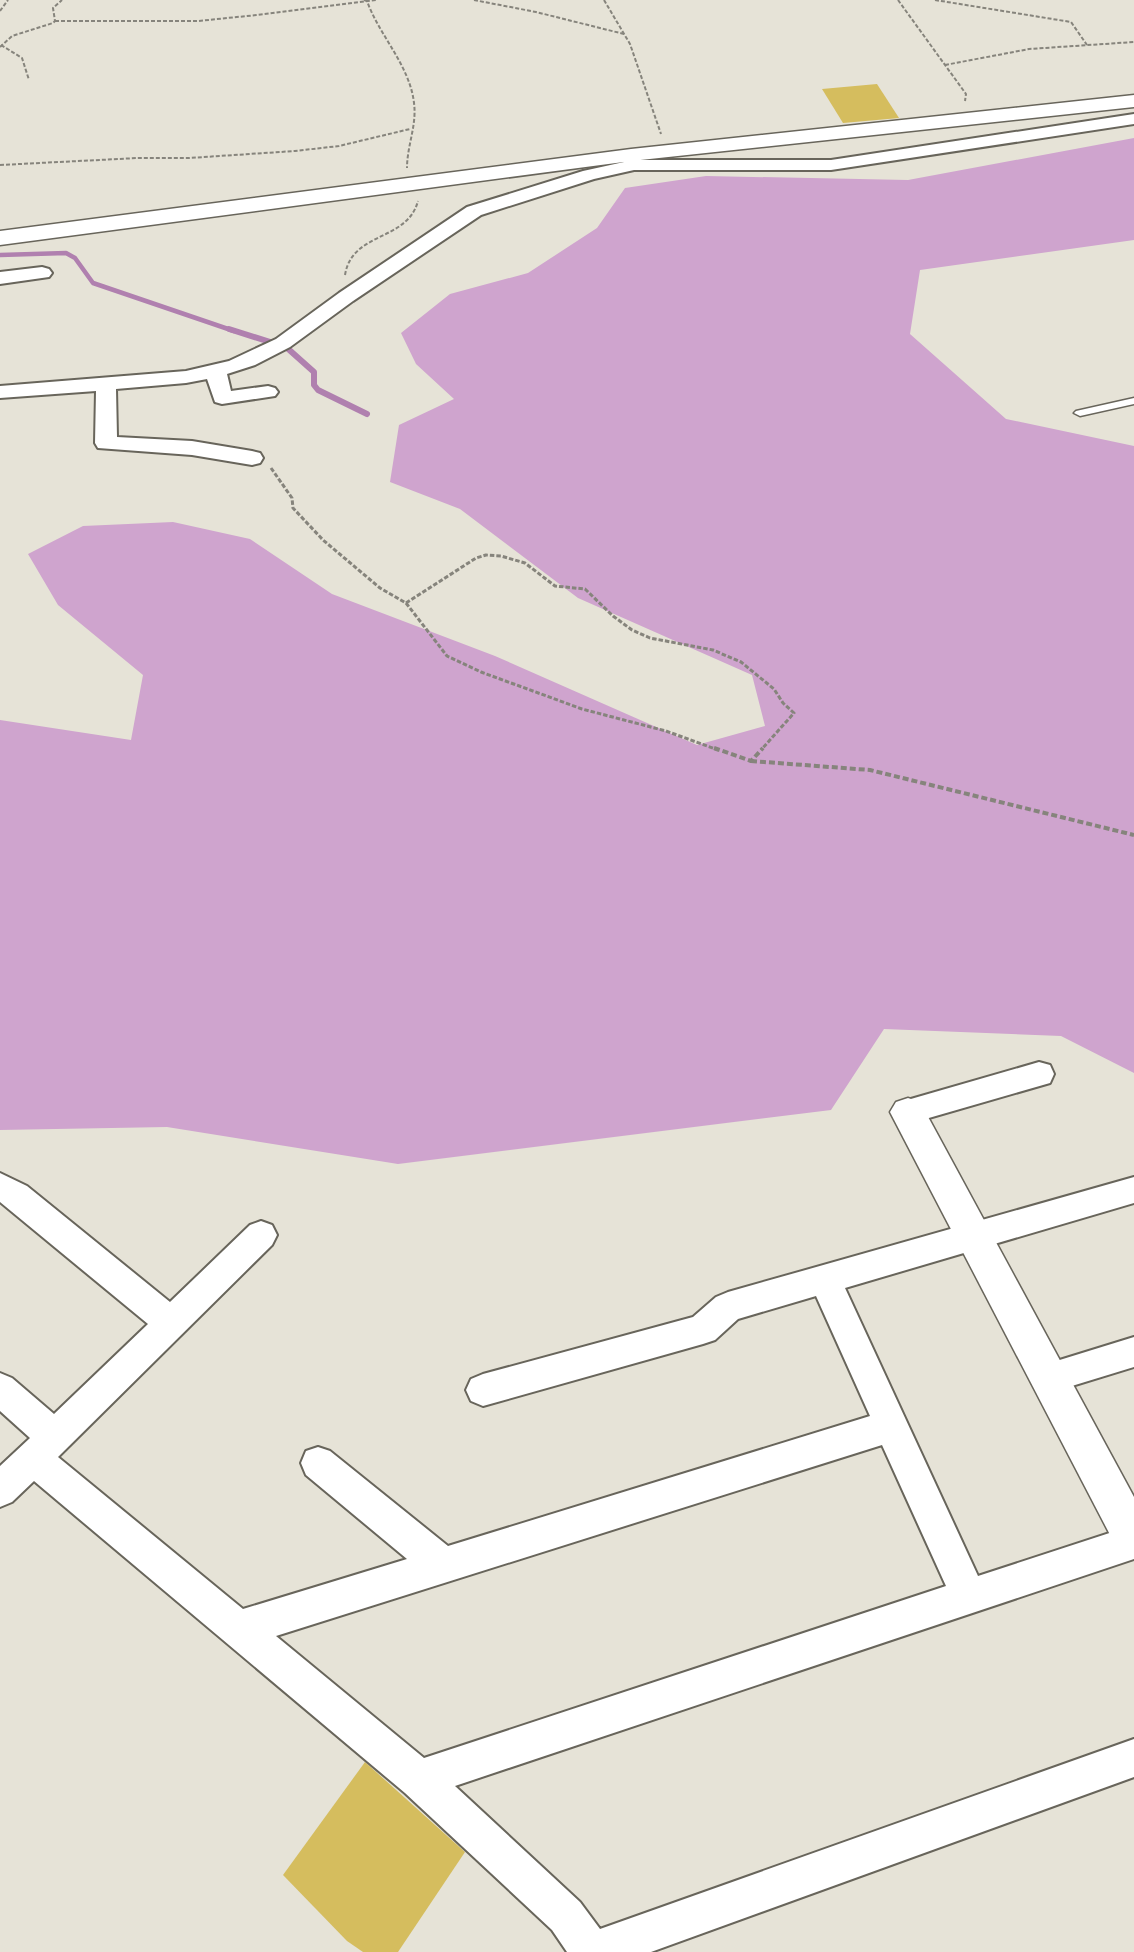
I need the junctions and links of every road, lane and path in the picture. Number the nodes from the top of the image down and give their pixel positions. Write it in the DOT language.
graph roads {
  1 [pos="8,0"];
  2 [pos="62,0"];
  3 [pos="376,0"];
  4 [pos="474,0"];
  5 [pos="604,0"];
  6 [pos="898,0"];
  7 [pos="935,0"];
  8 [pos="365,1"];
  9 [pos="0,11"];
  10 [pos="55,21"];
  11 [pos="624,34"];
  12 [pos="1134,42"];
  13 [pos="1087,45"];
  14 [pos="1,46"];
  15 [pos="945,65"];
  16 [pos="29,80"];
  17 [pos="1134,101"];
  18 [pos="1134,119"];
  19 [pos="939,122"];
  20 [pos="410,129"];
  21 [pos="667,151"];
  22 [pos="633,160"];
  23 [pos="0,165"];
  24 [pos="411,183"];
  25 [pos="0,238"];
  26 [pos="42,273"];
  27 [pos="0,278"];
  28 [pos="346,297"];
  29 [pos="216,372"];
  30 [pos="106,384"];
  31 [pos="0,392"];
  32 [pos="267,392"];
  33 [pos="1134,401"];
  34 [pos="1080,413"];
  35 [pos="252,458"];
  36 [pos="406,603"];
  37 [pos="751,761"];
  38 [pos="1134,835"];
  39 [pos="1039,1074"];
  40 [pos="908,1112"];
  41 [pos="0,1186"];
  42 [pos="1134,1190"];
  43 [pos="261,1235"];
  44 [pos="974,1237"];
  45 [pos="825,1280"];
  46 [pos="171,1323"];
  47 [pos="1134,1352"];
  48 [pos="1049,1378"];
  49 [pos="0,1389"];
  50 [pos="483,1390"];
  51 [pos="891,1426"];
  52 [pos="44,1447"];
  53 [pos="318,1463"];
  54 [pos="0,1490"];
  55 [pos="1134,1540"];
  56 [pos="444,1566"];
  57 [pos="969,1597"];
  58 [pos="239,1629"];
  59 [pos="1134,1758"];
  60 [pos="419,1779"];
  61 [pos="593,1952"];
  1 -- 9 [label="path"];
  2 -- 10 [label="path"];
  3 -- 8 [label="path"];
  4 -- 11 [label="path"];
  5 -- 11 [label="path"];
  6 -- 15 [label="path"];
  7 -- 13 [label="path"];
  8 -- 10 [label="path"];
  8 -- 20 [label="path"];
  10 -- 14 [label="path"];
  11 -- 21 [label="path"];
  12 -- 13 [label="path"];
  13 -- 15 [label="path"];
  14 -- 16 [label="path"];
  15 -- 19 [label="path"];
  17 -- 19 [label="street"];
  18 -- 22 [label="street"];
  19 -- 21 [label="street"];
  20 -- 23 [label="path"];
  20 -- 24 [label="path"];
  21 -- 22 [label="street"];
  22 -- 24 [label="street"];
  22 -- 28 [label="street"];
  24 -- 25 [label="street"];
  24 -- 28 [label="path"];
  26 -- 27 [label="street"];
  28 -- 29 [label="street"];
  29 -- 30 [label="street"];
  29 -- 32 [label="street"];
  30 -- 31 [label="street"];
  30 -- 35 [label="street"];
  33 -- 34 [label="lane"];
  35 -- 36 [label="path"];
  36 -- 37 [label="path"];
  36 -- 37 [label="path"];
  37 -- 38 [label="path"];
  39 -- 40 [label="street"];
  40 -- 44 [label="street"];
  41 -- 46 [label="street"];
  42 -- 44 [label="street"];
  43 -- 46 [label="street"];
  44 -- 45 [label="street"];
  44 -- 48 [label="street"];
  45 -- 50 [label="street"];
  45 -- 51 [label="street"];
  46 -- 52 [label="street"];
  47 -- 48 [label="street"];
  48 -- 55 [label="street"];
  49 -- 52 [label="street"];
  51 -- 56 [label="street"];
  51 -- 57 [label="street"];
  52 -- 54 [label="street"];
  52 -- 58 [label="street"];
  53 -- 56 [label="street"];
  55 -- 57 [label="street"];
  56 -- 58 [label="street"];
  57 -- 60 [label="street"];
  58 -- 60 [label="street"];
  59 -- 61 [label="street"];
  60 -- 61 [label="street"];
}
